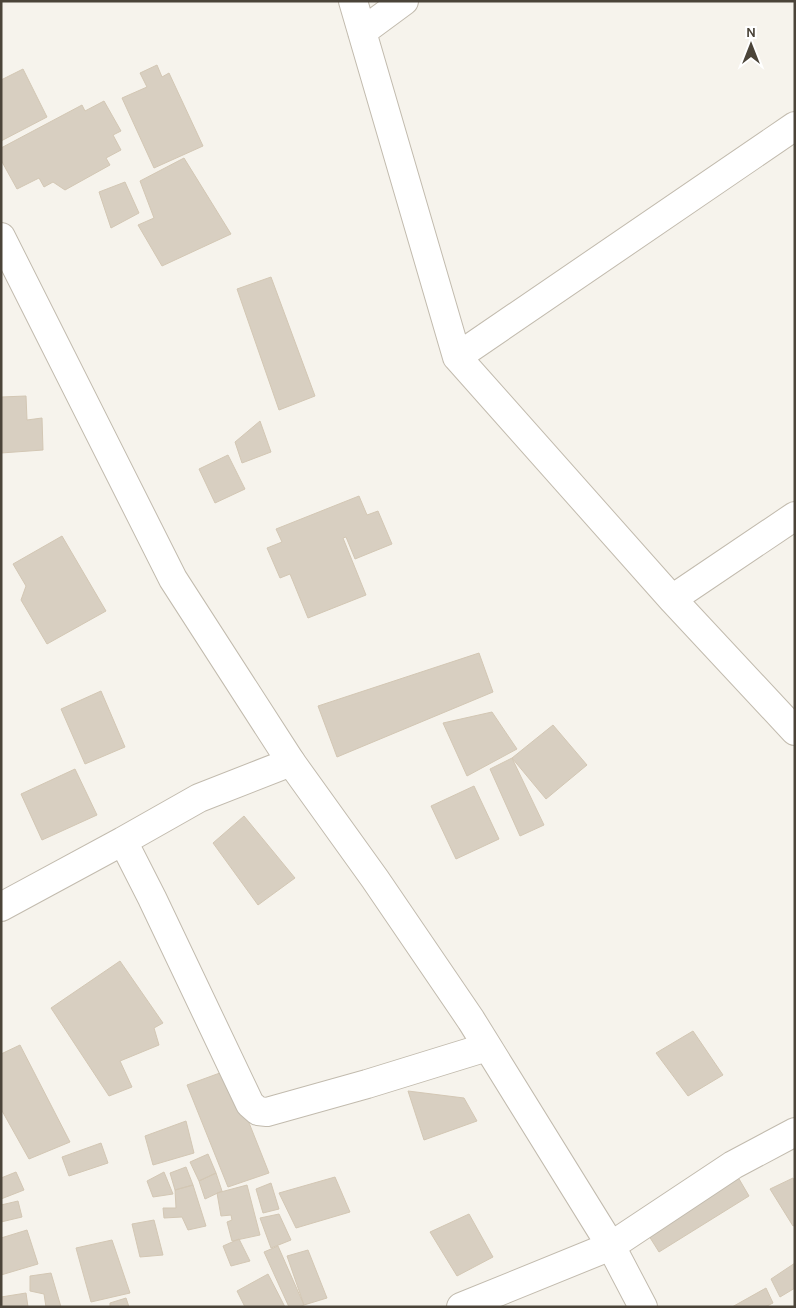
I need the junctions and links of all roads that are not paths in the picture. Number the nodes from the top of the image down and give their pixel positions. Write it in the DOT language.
graph roads {
  1 [pos="353,1"];
  2 [pos="404,1"];
  3 [pos="362,32"];
  4 [pos="795,126"];
  5 [pos="1,237"];
  6 [pos="457,357"];
  7 [pos="795,516"];
  8 [pos="672,599"];
  9 [pos="795,731"];
  10 [pos="291,762"];
  11 [pos="123,841"];
  12 [pos="1,907"];
  13 [pos="488,1047"];
  14 [pos="795,1132"];
  15 [pos="611,1246"];
  16 [pos="461,1307"];
  17 [pos="643,1307"];
  1 -- 3 [label="street"];
  2 -- 3 [label="street"];
  3 -- 6 [label="street"];
  4 -- 6 [label="street"];
  5 -- 10 [label="street"];
  6 -- 8 [label="street"];
  7 -- 8 [label="street"];
  8 -- 9 [label="street"];
  10 -- 11 [label="street"];
  10 -- 13 [label="street"];
  11 -- 12 [label="street"];
  11 -- 13 [label="street"];
  13 -- 15 [label="street"];
  14 -- 15 [label="street"];
  15 -- 16 [label="street"];
  15 -- 17 [label="street"];
}
